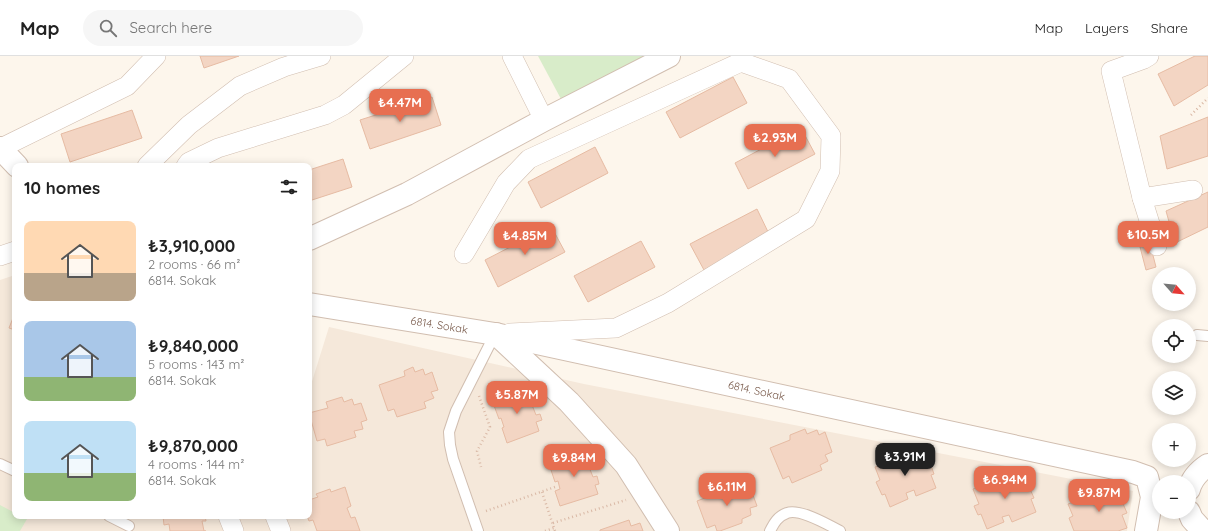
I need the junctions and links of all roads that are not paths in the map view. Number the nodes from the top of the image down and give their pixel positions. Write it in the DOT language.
graph roads {
  1 [pos="156,56"];
  2 [pos="321,56"];
  3 [pos="404,56"];
  4 [pos="512,56"];
  5 [pos="668,56"];
  6 [pos="1149,56"];
  7 [pos="544,120"];
  8 [pos="1,148"];
  9 [pos="14,163"];
  10 [pos="150,163"];
  11 [pos="188,163"];
  12 [pos="1193,190"];
  13 [pos="1142,198"];
  14 [pos="312,238"];
  15 [pos="1157,246"];
  16 [pos="12,252"];
  17 [pos="464,254"];
  18 [pos="0,256"];
  19 [pos="312,304"];
  20 [pos="495,334"];
  21 [pos="1197,335"];
  22 [pos="1208,336"];
  23 [pos="0,464"];
  24 [pos="1208,465"];
  25 [pos="12,470"];
  26 [pos="1196,475"];
  27 [pos="115,519"];
  28 [pos="229,519"];
  29 [pos="264,519"];
  30 [pos="276,519"];
  31 [pos="1186,519"];
  32 [pos="1192,519"];
  33 [pos="129,526"];
  34 [pos="234,531"];
  35 [pos="266,531"];
  36 [pos="281,531"];
  37 [pos="478,531"];
  38 [pos="668,531"];
  39 [pos="770,531"];
  40 [pos="840,531"];
  41 [pos="1146,531"];
  42 [pos="1183,531"];
  43 [pos="1203,531"];
  1 -- 8 [label="street"];
  2 -- 10 [label="street"];
  3 -- 11 [label="street"];
  4 -- 7 [label="street"];
  5 -- 7 [label="street"];
  6 -- 13 [label="street"];
  7 -- 14 [label="street"];
  8 -- 9 [label="street"];
  12 -- 13 [label="street"];
  13 -- 15 [label="street"];
  16 -- 18 [label="street"];
  17 -- 20 [label="street"];
  19 -- 20 [label="street, 6814. Sokak"];
  20 -- 37 [label="lane"];
  20 -- 38 [label="street"];
  20 -- 41 [label="street, 6814. Sokak"];
  21 -- 22 [label="lane"];
  23 -- 25 [label="lane"];
  24 -- 26 [label="street"];
  27 -- 33 [label="lane"];
  28 -- 34 [label="street"];
  29 -- 35 [label="street"];
  30 -- 36 [label="street"];
  31 -- 42 [label="street"];
  32 -- 43 [label="street"];
  39 -- 40 [label="lane"];
}
